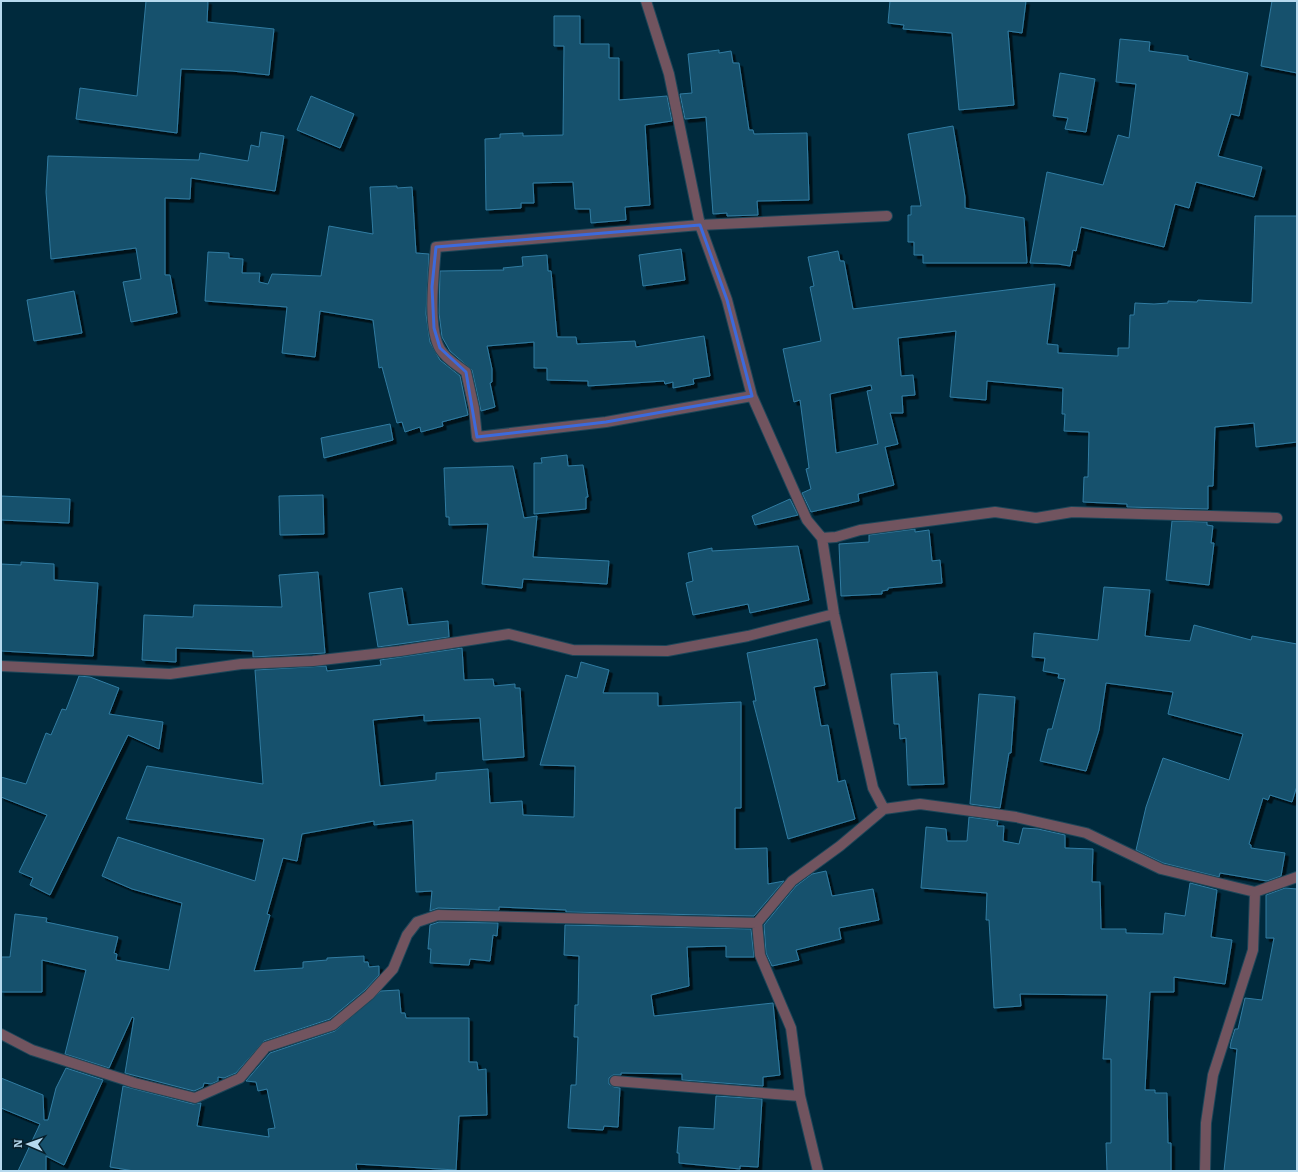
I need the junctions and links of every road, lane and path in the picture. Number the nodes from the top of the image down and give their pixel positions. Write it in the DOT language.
graph roads {
  1 [pos="646,1"];
  2 [pos="887,216"];
  3 [pos="700,225"];
  4 [pos="752,396"];
  5 [pos="1277,518"];
  6 [pos="822,538"];
  7 [pos="834,614"];
  8 [pos="1,666"];
  9 [pos="884,809"];
  10 [pos="1297,877"];
  11 [pos="1255,892"];
  12 [pos="757,923"];
  13 [pos="1,1034"];
  14 [pos="615,1081"];
  15 [pos="800,1096"];
  16 [pos="818,1171"];
  17 [pos="1205,1171"];
  1 -- 3 [label="street"];
  2 -- 3 [label="street"];
  3 -- 4 [label="street"];
  3 -- 4 [label="street"];
  4 -- 6 [label="street"];
  5 -- 6 [label="street"];
  6 -- 7 [label="street"];
  7 -- 8 [label="street"];
  7 -- 9 [label="street"];
  9 -- 11 [label="street"];
  9 -- 12 [label="street"];
  10 -- 11 [label="street"];
  11 -- 17 [label="street"];
  12 -- 13 [label="street"];
  12 -- 15 [label="street"];
  14 -- 15 [label="street"];
  15 -- 16 [label="street"];
}
